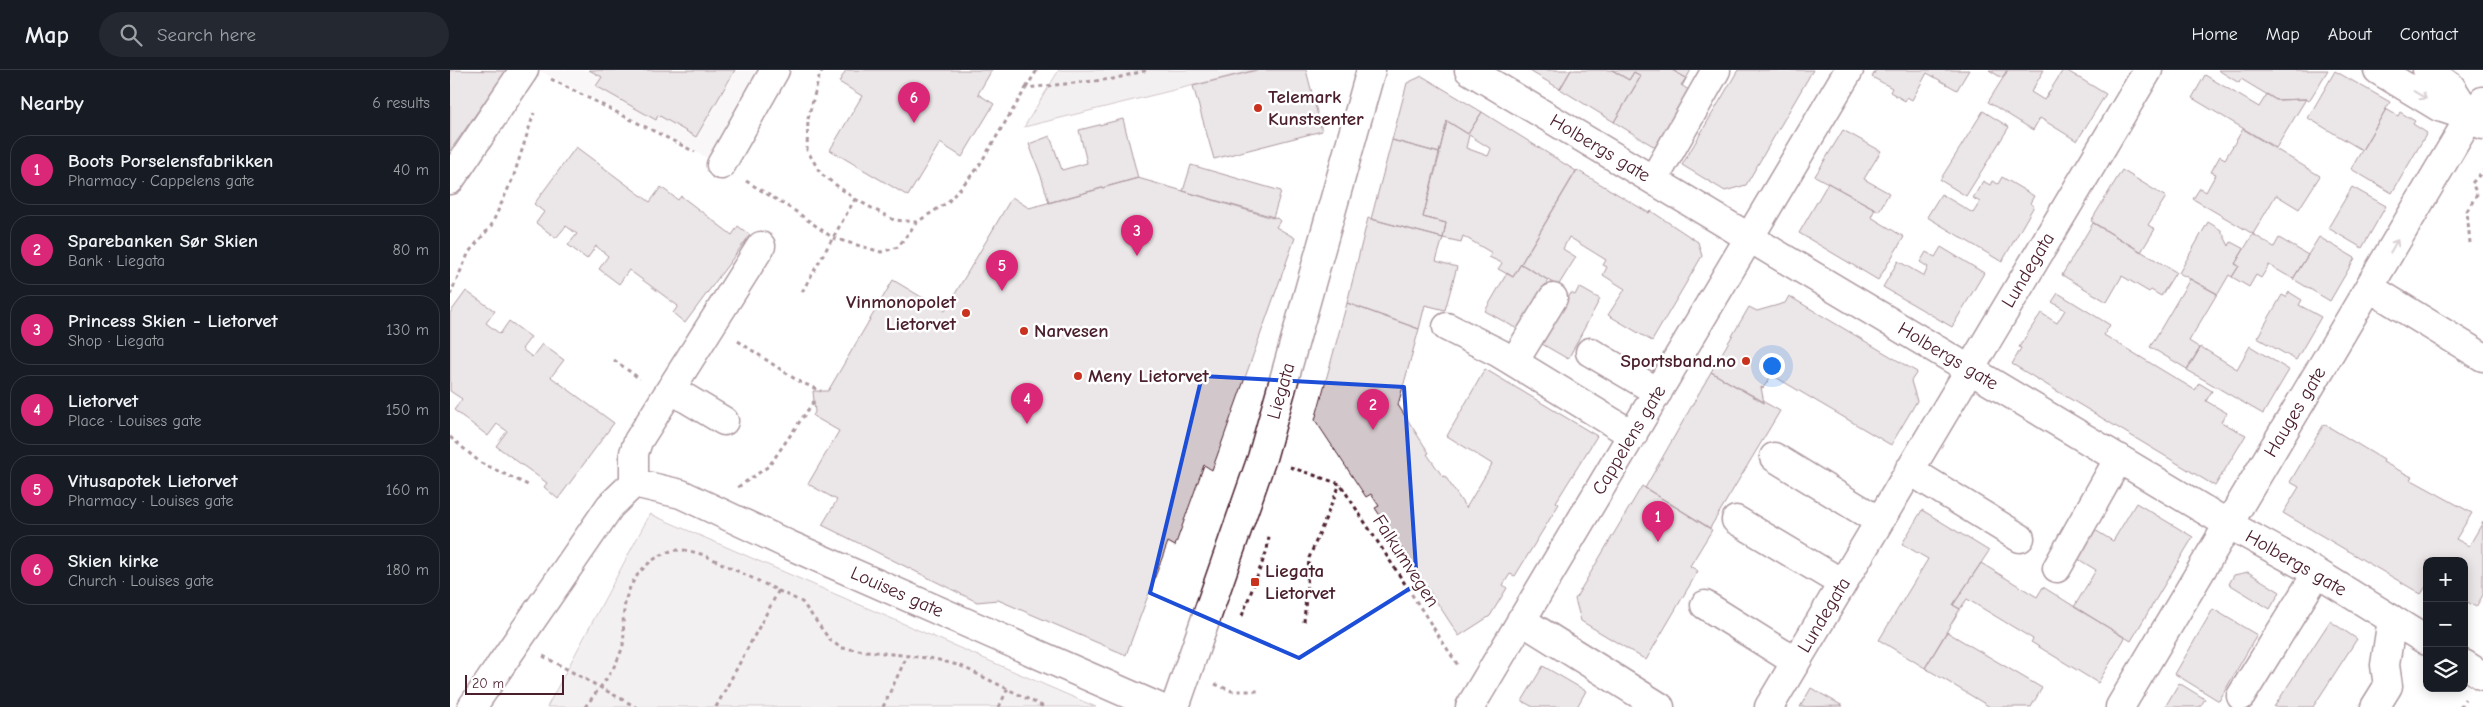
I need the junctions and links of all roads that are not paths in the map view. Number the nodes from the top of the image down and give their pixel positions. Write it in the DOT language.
graph roads {
  1 [pos="775,70"];
  2 [pos="1371,70"];
  3 [pos="1469,70"];
  4 [pos="1716,70"];
  5 [pos="1849,70"];
  6 [pos="2148,70"];
  7 [pos="2378,70"];
  8 [pos="2427,70"];
  9 [pos="535,74"];
  10 [pos="2479,114"];
  11 [pos="721,165"];
  12 [pos="1654,179"];
  13 [pos="450,180"];
  14 [pos="1751,237"];
  15 [pos="761,246"];
  16 [pos="2370,288"];
  17 [pos="1553,298"];
  18 [pos="1447,327"];
  19 [pos="1590,352"];
  20 [pos="2483,357"];
  21 [pos="1514,362"];
  22 [pos="1969,369"];
  23 [pos="659,387"];
  24 [pos="1658,392"];
  25 [pos="724,421"];
  26 [pos="1633,435"];
  27 [pos="1774,457"];
  28 [pos="2120,458"];
  29 [pos="1909,470"];
  30 [pos="634,483"];
  31 [pos="1736,520"];
  32 [pos="1879,521"];
  33 [pos="2228,524"];
  34 [pos="2020,538"];
  35 [pos="2057,568"];
  36 [pos="2317,573"];
  37 [pos="1842,583"];
  38 [pos="1705,605"];
  39 [pos="2392,619"];
  40 [pos="1522,620"];
  41 [pos="2423,638"];
  42 [pos="1796,662"];
  43 [pos="2241,696"];
  44 [pos="1474,701"];
  45 [pos="472,707"];
  46 [pos="1158,707"];
  47 [pos="1175,707"];
  48 [pos="1660,707"];
  49 [pos="1769,707"];
  50 [pos="2120,707"];
  51 [pos="2375,707"];
  1 -- 11 [label="street"];
  2 -- 47 [label="street, Liegata"];
  3 -- 12 [label="street, Holbergs gate"];
  4 -- 12 [label="street"];
  5 -- 14 [label="street, Cappelens gate"];
  6 -- 22 [label="street, Lundegata"];
  7 -- 10 [label="street, one-way"];
  8 -- 10 [label="street"];
  9 -- 13 [label="street"];
  16 -- 10 [label="street, Hauges gate, one-way"];
  12 -- 14 [label="street, Holbergs gate"];
  14 -- 22 [label="street, Holbergs gate"];
  14 -- 24 [label="street, Cappelens gate"];
  15 -- 23 [label="street"];
  16 -- 20 [label="street"];
  16 -- 33 [label="street, Hauges gate"];
  17 -- 21 [label="street"];
  18 -- 21 [label="street"];
  19 -- 24 [label="street"];
  21 -- 26 [label="street"];
  22 -- 28 [label="street, Holbergs gate"];
  22 -- 29 [label="street, Lundegata"];
  23 -- 25 [label="street"];
  23 -- 30 [label="street"];
  24 -- 26 [label="street, Cappelens gate"];
  26 -- 40 [label="street, Cappelens gate"];
  27 -- 32 [label="street"];
  28 -- 33 [label="street, Holbergs gate"];
  28 -- 35 [label="street"];
  29 -- 32 [label="street, Lundegata"];
  29 -- 34 [label="street"];
  30 -- 45 [label="street"];
  30 -- 46 [label="street, Louises gate"];
  31 -- 37 [label="street"];
  32 -- 37 [label="street, Lundegata"];
  33 -- 36 [label="street, Holbergs gate"];
  33 -- 50 [label="street, Hauges gate"];
  36 -- 39 [label="street, Holbergs gate"];
  36 -- 43 [label="street"];
  37 -- 42 [label="street, Lundegata"];
  38 -- 42 [label="street"];
  39 -- 41 [label="street, Holbergs gate"];
  39 -- 51 [label="street"];
  40 -- 44 [label="street, Cappelens gate"];
  40 -- 48 [label="street"];
  42 -- 49 [label="street, Lundegata"];
}
